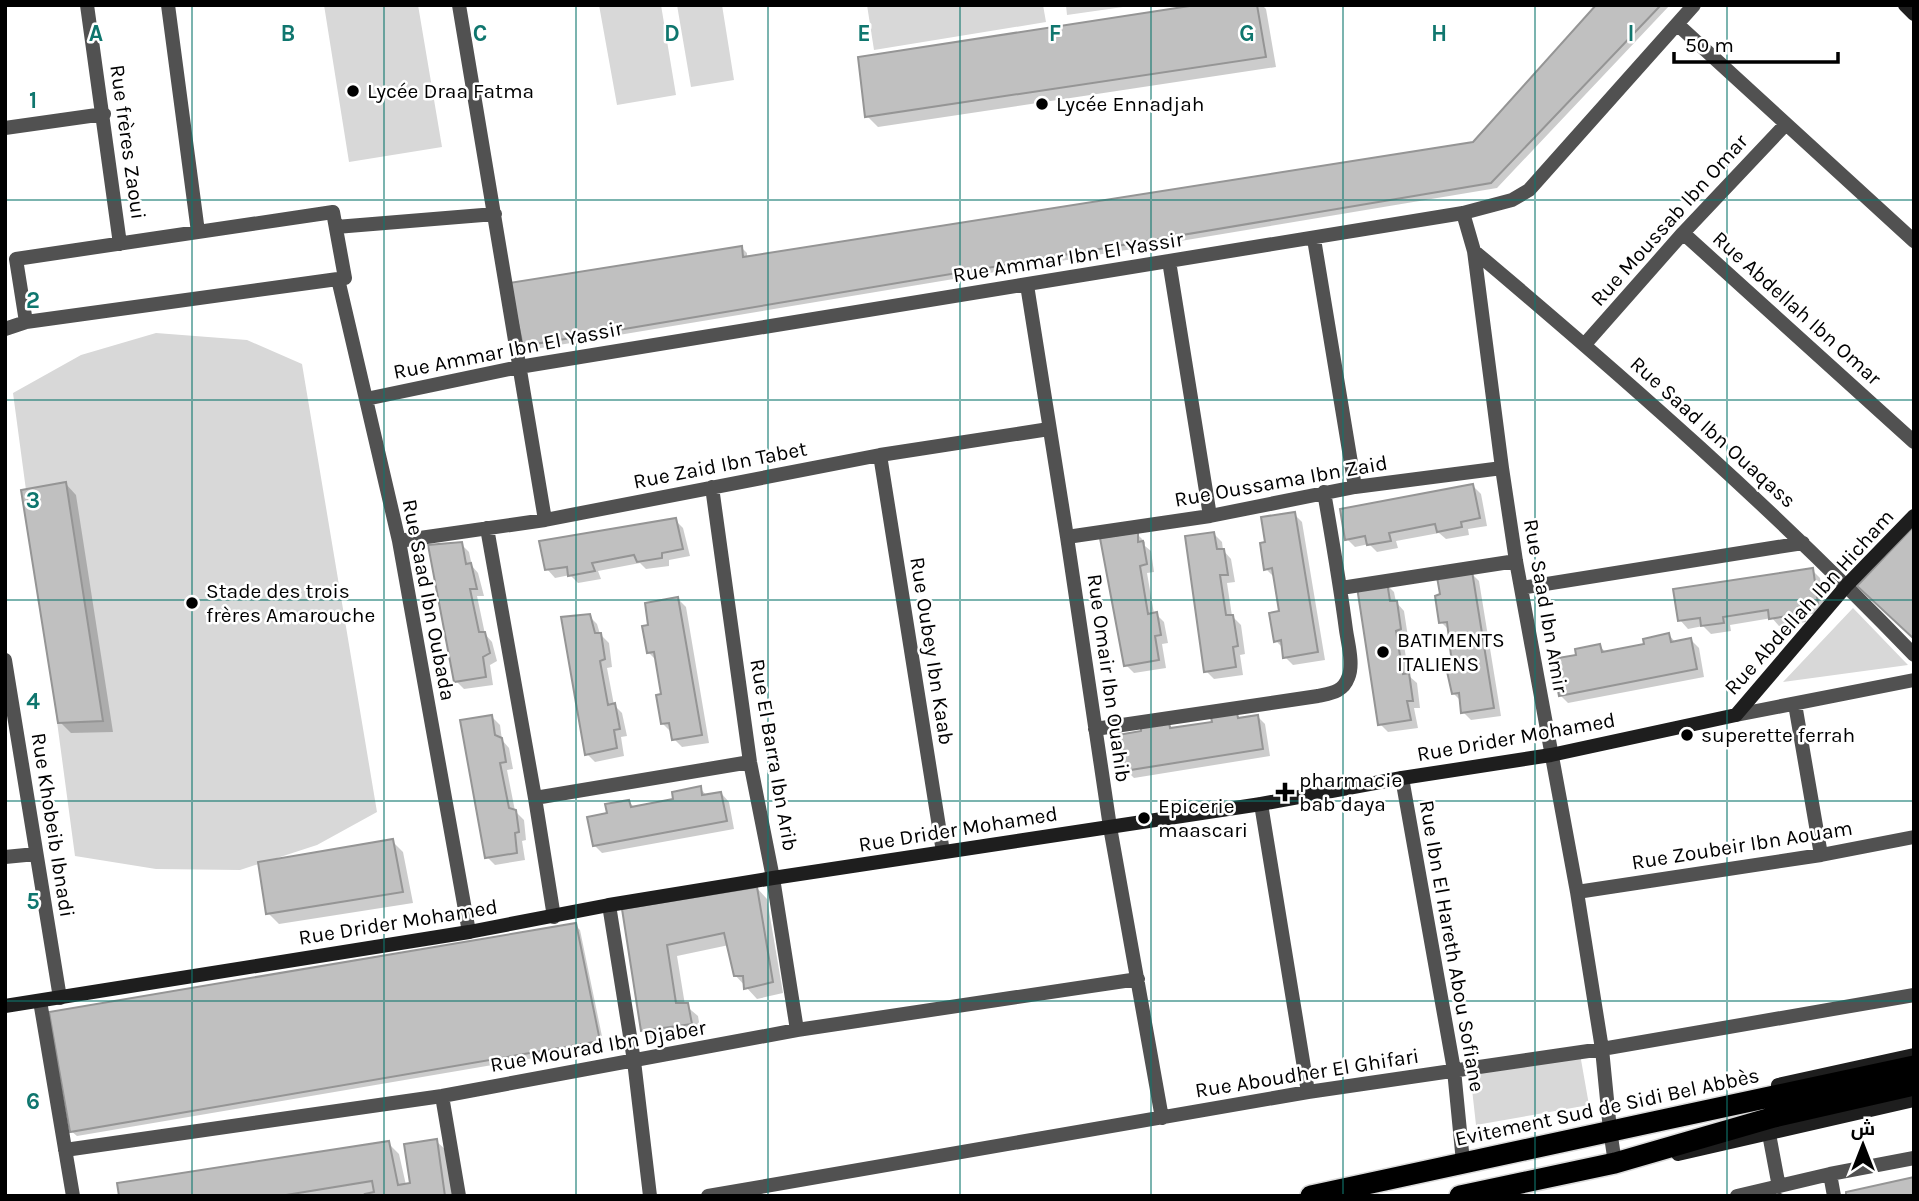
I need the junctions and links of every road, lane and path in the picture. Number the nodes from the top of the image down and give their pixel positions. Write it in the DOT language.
graph roads {
  1 [pos="87,5"];
  2 [pos="167,5"];
  3 [pos="459,5"];
  4 [pos="1694,5"];
  5 [pos="1905,5"];
  6 [pos="1914,14"];
  7 [pos="1677,24"];
  8 [pos="104,114"];
  9 [pos="1785,125"];
  10 [pos="5,128"];
  11 [pos="1463,213"];
  12 [pos="495,214"];
  13 [pos="336,227"];
  14 [pos="198,232"];
  15 [pos="1683,233"];
  16 [pos="1314,239"];
  17 [pos="1914,242"];
  18 [pos="120,244"];
  19 [pos="1474,251"];
  20 [pos="1169,261"];
  21 [pos="338,279"];
  22 [pos="1027,285"];
  23 [pos="26,321"];
  24 [pos="5,329"];
  25 [pos="1585,344"];
  26 [pos="519,367"];
  27 [pos="366,399"];
  28 [pos="1049,429"];
  29 [pos="1914,442"];
  30 [pos="880,456"];
  31 [pos="1502,468"];
  32 [pos="712,487"];
  33 [pos="1355,487"];
  34 [pos="1324,492"];
  35 [pos="1210,516"];
  36 [pos="1914,516"];
  37 [pos="545,520"];
  38 [pos="487,528"];
  39 [pos="1067,537"];
  40 [pos="399,541"];
  41 [pos="1802,543"];
  42 [pos="1516,561"];
  43 [pos="1847,585"];
  44 [pos="1341,588"];
  45 [pos="1521,588"];
  46 [pos="1914,655"];
  47 [pos="6,665"];
  48 [pos="1914,680"];
  49 [pos="1795,704"];
  50 [pos="1736,715"];
  51 [pos="1095,729"];
  52 [pos="1551,754"];
  53 [pos="750,762"];
  54 [pos="1402,778"];
  55 [pos="535,798"];
  56 [pos="1261,804"];
  57 [pos="1110,827"];
  58 [pos="1914,837"];
  59 [pos="943,852"];
  60 [pos="36,854"];
  61 [pos="1821,855"];
  62 [pos="5,857"];
  63 [pos="774,878"];
  64 [pos="1577,892"];
  65 [pos="609,905"];
  66 [pos="554,917"];
  67 [pos="469,932"];
  68 [pos="1138,979"];
  69 [pos="1914,995"];
  70 [pos="60,998"];
  71 [pos="40,1001"];
  72 [pos="5,1006"];
  73 [pos="797,1030"];
  74 [pos="1602,1049"];
  75 [pos="1914,1055"];
  76 [pos="634,1060"];
  77 [pos="1914,1066"];
  78 [pos="1454,1070"];
  79 [pos="1914,1085"];
  80 [pos="1308,1092"];
  81 [pos="442,1096"];
  82 [pos="1914,1100"];
  83 [pos="1162,1118"];
  84 [pos="1618,1128"];
  85 [pos="1769,1134"];
  86 [pos="65,1150"];
  87 [pos="1914,1158"];
  88 [pos="1622,1161"];
  89 [pos="1463,1162"];
  90 [pos="1830,1174"];
  91 [pos="1779,1188"];
  92 [pos="73,1196"];
  93 [pos="459,1196"];
  94 [pos="650,1196"];
  95 [pos="708,1196"];
  96 [pos="1311,1196"];
  97 [pos="1460,1196"];
  98 [pos="1737,1196"];
  99 [pos="1834,1196"];
  1 -- 8 [label="street, Rue frères Zaoui"];
  2 -- 14 [label="street"];
  3 -- 12 [label="street"];
  4 -- 7 [label="street, Rue Ammar Ibn El Yassir"];
  5 -- 6 [label="street"];
  7 -- 9 [label="street"];
  7 -- 11 [label="street, Rue Ammar Ibn El Yassir"];
  8 -- 10 [label="street"];
  8 -- 18 [label="street, Rue frères Zaoui"];
  9 -- 15 [label="street, Rue Moussab Ibn Omar"];
  9 -- 17 [label="street"];
  11 -- 16 [label="street, Rue Ammar Ibn El Yassir"];
  11 -- 19 [label="street, Rue Saad Ibn Amir"];
  12 -- 13 [label="street"];
  12 -- 26 [label="street"];
  13 -- 14 [label="street"];
  13 -- 21 [label="street, Rue Saad Ibn Oubada"];
  14 -- 18 [label="street"];
  15 -- 25 [label="street, Rue Moussab Ibn Omar"];
  15 -- 29 [label="street, Rue Abdellah Ibn Omar"];
  16 -- 20 [label="street, Rue Ammar Ibn El Yassir"];
  16 -- 33 [label="street"];
  18 -- 23 [label="street"];
  19 -- 25 [label="street, Rue Saad Ibn Ouaqass"];
  19 -- 31 [label="street, Rue Saad Ibn Amir"];
  20 -- 22 [label="street, Rue Ammar Ibn El Yassir"];
  20 -- 35 [label="street"];
  21 -- 23 [label="street"];
  21 -- 27 [label="street, Rue Saad Ibn Oubada"];
  22 -- 26 [label="street, Rue Ammar Ibn El Yassir"];
  22 -- 28 [label="street, Rue Omair Ibn Ouahib"];
  23 -- 24 [label="street"];
  25 -- 41 [label="street, Rue Saad Ibn Ouaqass"];
  26 -- 27 [label="street, Rue Ammar Ibn El Yassir"];
  26 -- 37 [label="street"];
  27 -- 40 [label="street, Rue Saad Ibn Oubada"];
  28 -- 30 [label="street, Rue Zaid Ibn Tabet"];
  28 -- 39 [label="street, Rue Omair Ibn Ouahib"];
  30 -- 32 [label="street, Rue Zaid Ibn Tabet"];
  30 -- 59 [label="street, Rue Oubey Ibn Kaab"];
  31 -- 33 [label="street, Rue Oussama Ibn Zaid"];
  31 -- 42 [label="street, Rue Saad Ibn Amir"];
  32 -- 37 [label="street, Rue Zaid Ibn Tabet"];
  32 -- 53 [label="street, Rue El Barra Ibn Arib"];
  33 -- 34 [label="street, Rue Oussama Ibn Zaid"];
  34 -- 35 [label="street, Rue Oussama Ibn Zaid"];
  34 -- 44 [label="street"];
  35 -- 39 [label="street, Rue Oussama Ibn Zaid"];
  36 -- 43 [label="street, Rue Abdellah Ibn Hicham"];
  37 -- 38 [label="street, Rue Zaid Ibn Tabet"];
  38 -- 40 [label="street, Rue Zaid Ibn Tabet"];
  38 -- 55 [label="street"];
  39 -- 51 [label="street, Rue Omair Ibn Ouahib"];
  40 -- 67 [label="street, Rue Saad Ibn Oubada"];
  41 -- 43 [label="street, Rue Saad Ibn Ouaqass"];
  41 -- 45 [label="street"];
  42 -- 44 [label="street"];
  42 -- 45 [label="street, Rue Saad Ibn Amir"];
  43 -- 46 [label="street, Rue Saad Ibn Ouaqass"];
  43 -- 50 [label="street, Rue Abdellah Ibn Hicham"];
  44 -- 51 [label="street"];
  45 -- 52 [label="street, Rue Saad Ibn Amir"];
  47 -- 60 [label="street, Rue Khobeib Ibnadi"];
  48 -- 49 [label="street, Rue Drider Mohamed"];
  49 -- 50 [label="street, Rue Drider Mohamed"];
  49 -- 61 [label="street"];
  50 -- 52 [label="street, Rue Drider Mohamed"];
  51 -- 57 [label="street, Rue Omair Ibn Ouahib"];
  52 -- 54 [label="street, Rue Drider Mohamed"];
  52 -- 64 [label="street, Rue Saad Ibn Amir"];
  53 -- 55 [label="street"];
  53 -- 63 [label="street, Rue El Barra Ibn Arib"];
  54 -- 56 [label="street, Rue Drider Mohamed"];
  54 -- 78 [label="street, Rue Ibn El Hareth Abou Sofiane"];
  55 -- 66 [label="street"];
  56 -- 57 [label="street, Rue Drider Mohamed"];
  56 -- 80 [label="street"];
  57 -- 59 [label="street, Rue Drider Mohamed"];
  57 -- 68 [label="street, Rue Omair Ibn Ouahib"];
  58 -- 61 [label="street, Rue Zoubeir Ibn Aouam"];
  59 -- 63 [label="street, Rue Drider Mohamed"];
  60 -- 62 [label="street"];
  60 -- 70 [label="street, Rue Khobeib Ibnadi"];
  61 -- 64 [label="street, Rue Zoubeir Ibn Aouam"];
  63 -- 65 [label="street, Rue Drider Mohamed"];
  63 -- 73 [label="street, Rue El Barra Ibn Arib"];
  64 -- 74 [label="street, Rue Saad Ibn Amir"];
  65 -- 66 [label="street, Rue Drider Mohamed"];
  65 -- 76 [label="street"];
  66 -- 67 [label="street, Rue Drider Mohamed"];
  67 -- 70 [label="street, Rue Drider Mohamed"];
  68 -- 73 [label="street, Rue Mourad Ibn Djaber"];
  68 -- 83 [label="street, Rue Omair Ibn Ouahib"];
  69 -- 74 [label="street, Rue Aboudher El Ghifari"];
  70 -- 71 [label="street, Rue Drider Mohamed"];
  71 -- 72 [label="street, Rue Drider Mohamed"];
  71 -- 86 [label="street"];
  73 -- 76 [label="street, Rue Mourad Ibn Djaber"];
  74 -- 78 [label="street, Rue Aboudher El Ghifari"];
  74 -- 84 [label="street, Rue Saad Ibn Amir"];
  75 -- 84 [label="street"];
  76 -- 81 [label="street, Rue Mourad Ibn Djaber"];
  76 -- 94 [label="street"];
  77 -- 84 [label="highway, Evitement Sud de Sidi Bel Abbès"];
  78 -- 80 [label="street, Rue Aboudher El Ghifari"];
  78 -- 89 [label="street, Rue Ibn El Hareth Abou Sofiane"];
  79 -- 88 [label="highway"];
  80 -- 83 [label="street, Rue Aboudher El Ghifari"];
  81 -- 86 [label="street, Rue Mourad Ibn Djaber"];
  81 -- 93 [label="street"];
  82 -- 85 [label="street"];
  83 -- 95 [label="street, Rue Aboudher El Ghifari"];
  84 -- 88 [label="street, Rue Saad Ibn Amir"];
  84 -- 89 [label="highway, Evitement Sud de Sidi Bel Abbès"];
  85 -- 88 [label="street"];
  85 -- 91 [label="street"];
  86 -- 92 [label="street"];
  87 -- 90 [label="street"];
  88 -- 97 [label="highway"];
  89 -- 96 [label="highway, Evitement Sud de Sidi Bel Abbès"];
  90 -- 91 [label="street"];
  90 -- 99 [label="street"];
  91 -- 98 [label="street"];
}
